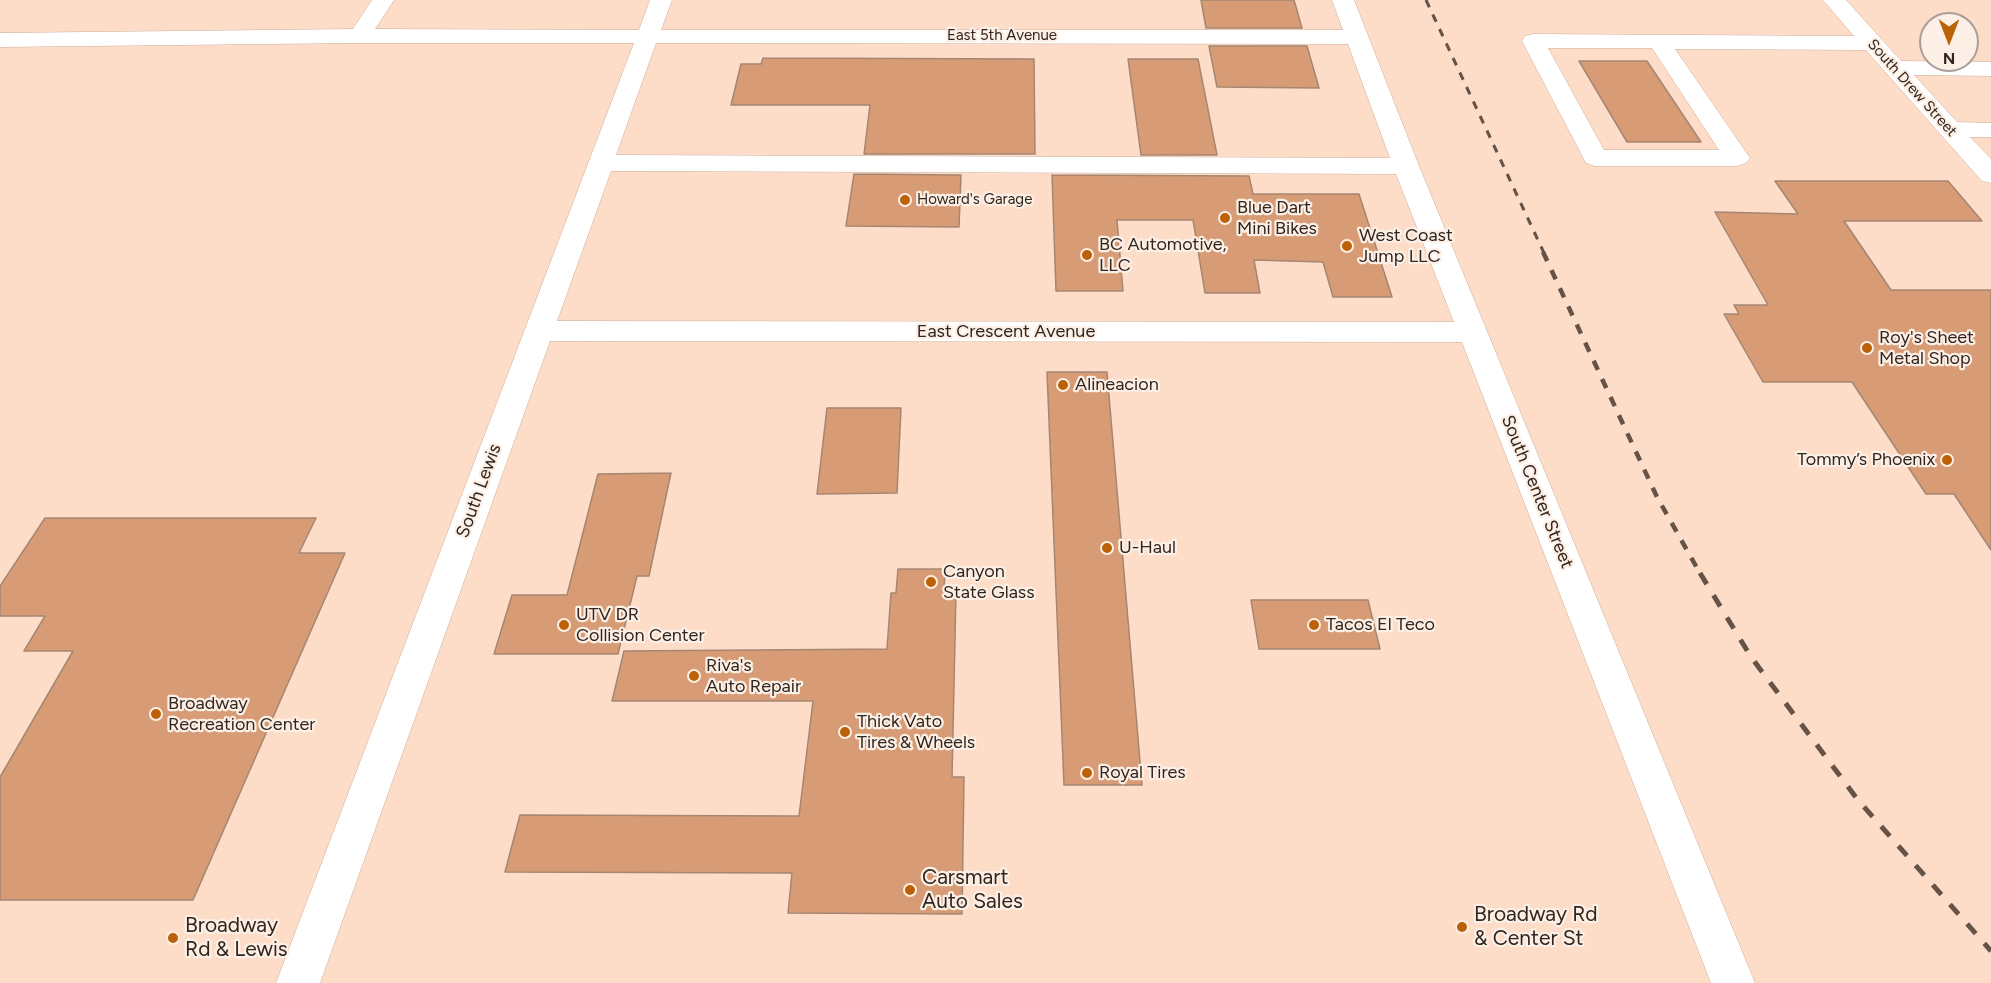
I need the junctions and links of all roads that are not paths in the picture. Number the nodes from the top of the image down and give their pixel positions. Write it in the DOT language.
graph roads {
  1 [pos="383,0"];
  2 [pos="661,0"];
  3 [pos="1343,0"];
  4 [pos="1834,0"];
  5 [pos="648,34"];
  6 [pos="360,36"];
  7 [pos="1356,37"];
  8 [pos="0,40"];
  9 [pos="1660,43"];
  10 [pos="1872,43"];
  11 [pos="1895,68"];
  12 [pos="1991,69"];
  13 [pos="1950,129"];
  14 [pos="1991,130"];
  15 [pos="600,163"];
  16 [pos="1406,166"];
  17 [pos="1991,175"];
  18 [pos="538,331"];
  19 [pos="1473,332"];
  20 [pos="298,983"];
  21 [pos="1733,983"];
  1 -- 6 [label="street"];
  2 -- 5 [label="street, South Lewis"];
  3 -- 7 [label="street, South Center Street"];
  4 -- 10 [label="street, South Drew Street"];
  5 -- 6 [label="street, East 5th Avenue"];
  5 -- 7 [label="street, East 5th Avenue"];
  5 -- 15 [label="street, South Lewis"];
  6 -- 8 [label="street, East 5th Avenue"];
  7 -- 16 [label="street, South Center Street"];
  9 -- 9 [label="street"];
  9 -- 10 [label="street"];
  10 -- 11 [label="street, South Drew Street"];
  11 -- 12 [label="street"];
  11 -- 13 [label="street, South Drew Street"];
  13 -- 14 [label="street"];
  13 -- 17 [label="street, South Drew Street"];
  15 -- 16 [label="street"];
  15 -- 18 [label="street, South Lewis"];
  16 -- 19 [label="street, South Center Street"];
  18 -- 19 [label="street, East Crescent Avenue"];
  18 -- 20 [label="street, South Lewis"];
  19 -- 21 [label="street, South Center Street"];
}
